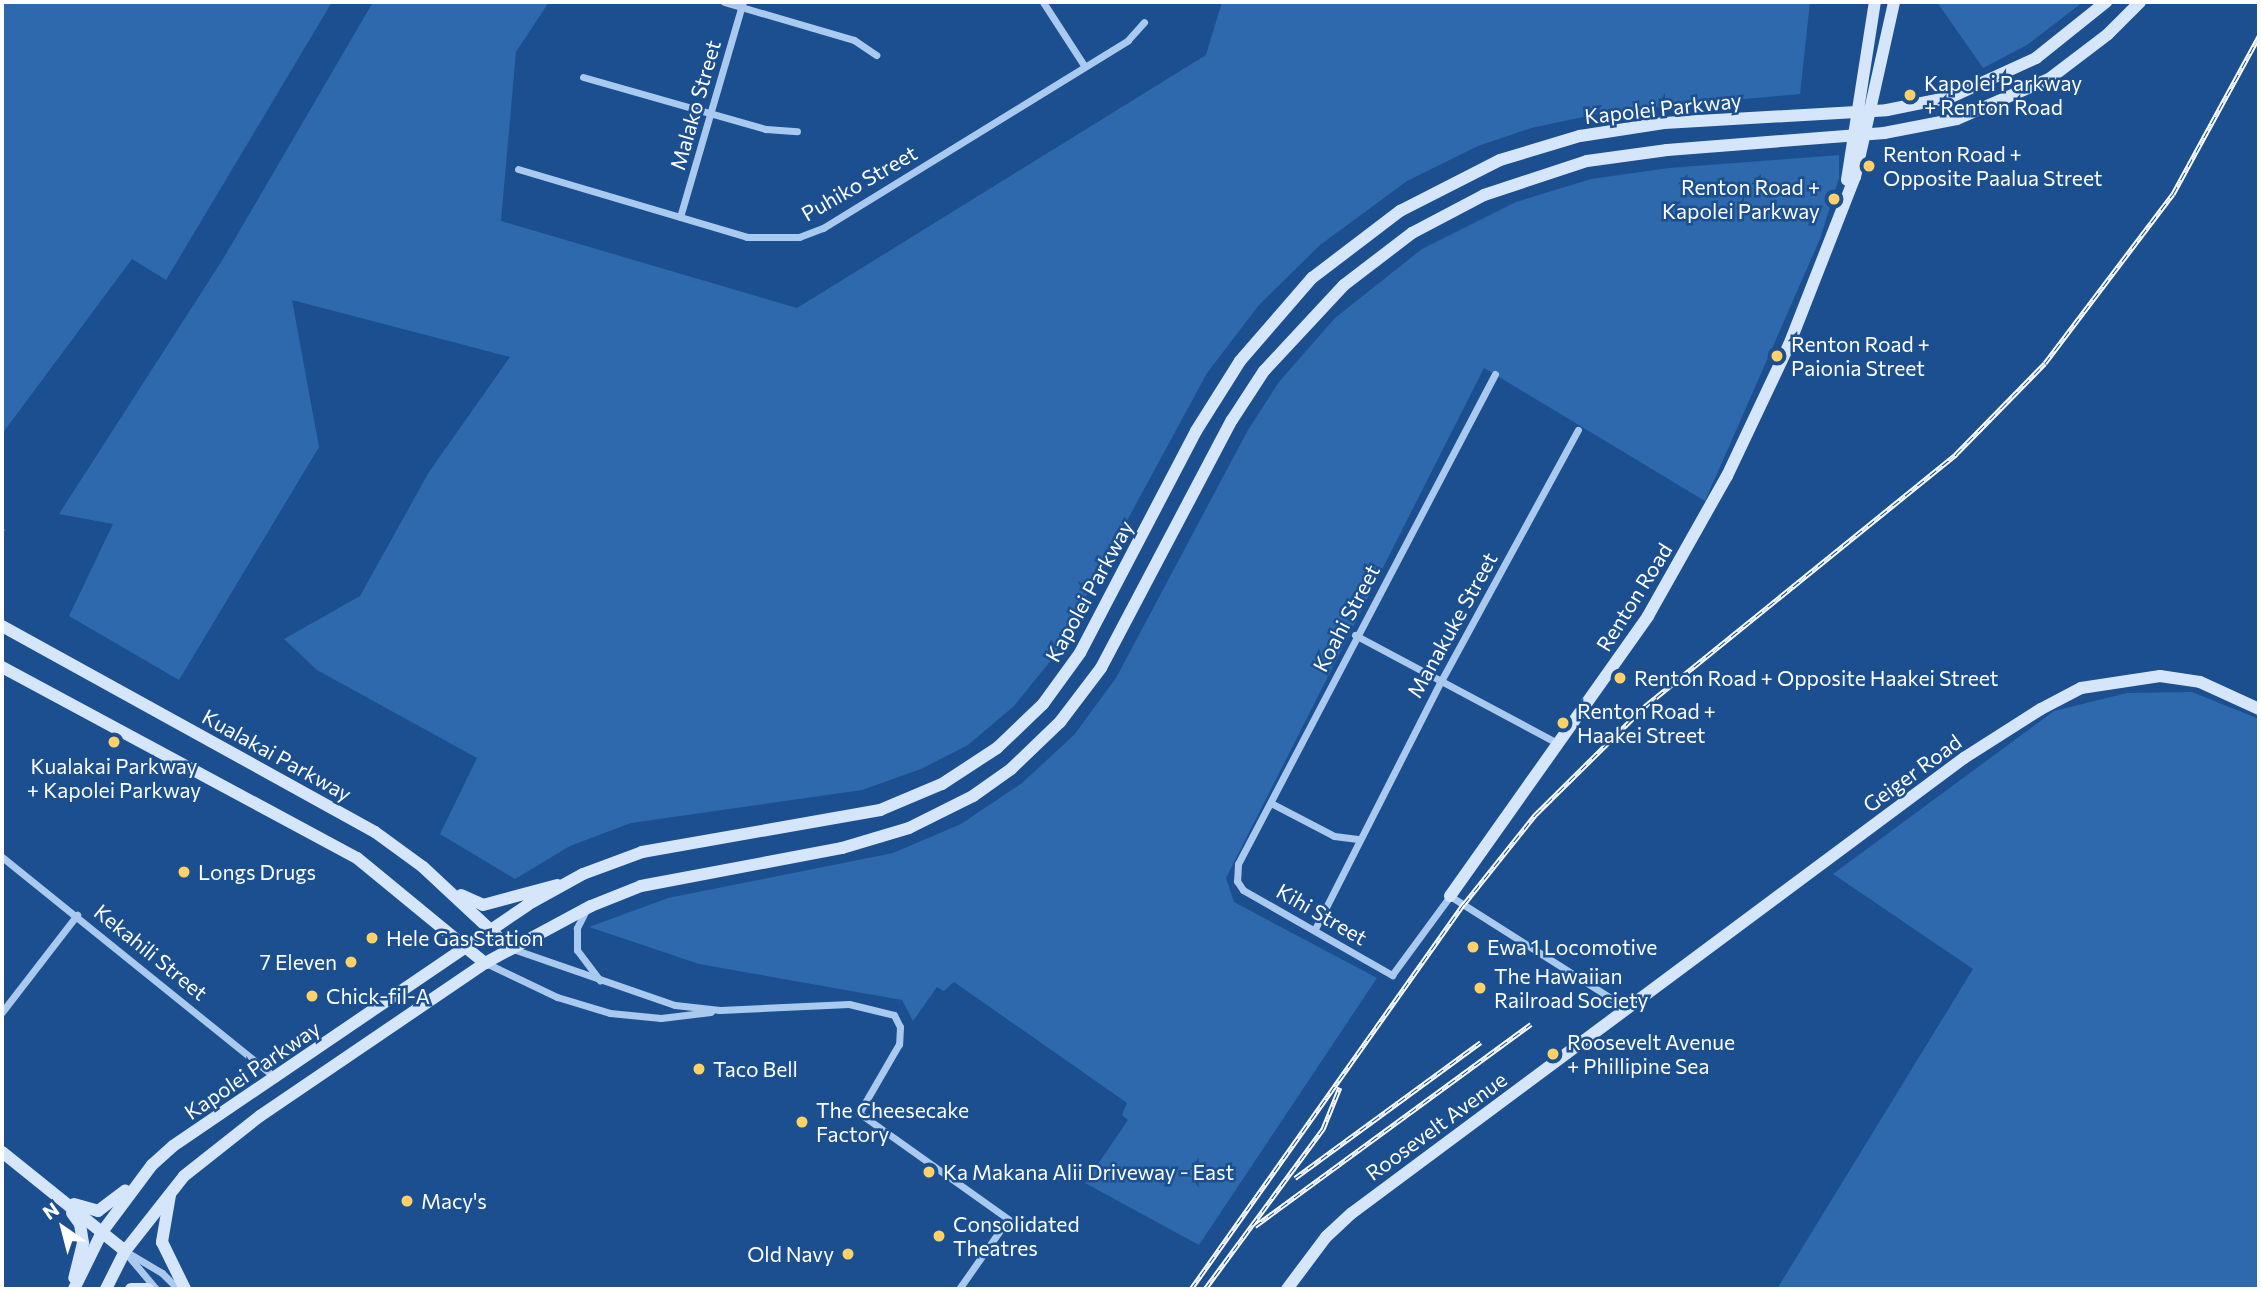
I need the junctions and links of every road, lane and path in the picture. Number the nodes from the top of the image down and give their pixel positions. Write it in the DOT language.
graph roads {
  1 [pos="724,2"];
  2 [pos="1043,2"];
  3 [pos="1875,2"];
  4 [pos="1894,2"];
  5 [pos="2106,2"];
  6 [pos="2140,2"];
  7 [pos="742,4"];
  8 [pos="1144,22"];
  9 [pos="876,55"];
  10 [pos="1085,67"];
  11 [pos="583,77"];
  12 [pos="1871,110"];
  13 [pos="1857,111"];
  14 [pos="710,113"];
  15 [pos="797,131"];
  16 [pos="1859,136"];
  17 [pos="518,169"];
  18 [pos="680,217"];
  19 [pos="1495,374"];
  20 [pos="1578,430"];
  21 [pos="2,626"];
  22 [pos="1355,635"];
  23 [pos="2,667"];
  24 [pos="1441,681"];
  25 [pos="2259,709"];
  26 [pos="1559,745"];
  27 [pos="1271,803"];
  28 [pos="1358,839"];
  29 [pos="2,857"];
  30 [pos="1237,881"];
  31 [pos="564,884"];
  32 [pos="450,890"];
  33 [pos="1450,896"];
  34 [pos="591,906"];
  35 [pos="77,915"];
  36 [pos="492,927"];
  37 [pos="1315,929"];
  38 [pos="468,945"];
  39 [pos="511,949"];
  40 [pos="485,963"];
  41 [pos="1392,975"];
  42 [pos="601,981"];
  43 [pos="2,997"];
  44 [pos="9,1003"];
  45 [pos="720,1010"];
  46 [pos="1625,1012"];
  47 [pos="2,1013"];
  48 [pos="276,1078"];
  49 [pos="173,1146"];
  50 [pos="2,1152"];
  51 [pos="171,1192"];
  52 [pos="62,1198"];
  53 [pos="102,1232"];
  54 [pos="125,1251"];
  55 [pos="72,1289"];
  56 [pos="106,1289"];
  57 [pos="131,1289"];
  58 [pos="148,1289"];
  59 [pos="156,1289"];
  60 [pos="178,1289"];
  61 [pos="185,1289"];
  62 [pos="959,1289"];
  63 [pos="1287,1289"];
  1 -- 7 [label="street"];
  2 -- 10 [label="street"];
  3 -- 13 [label="main road, Renton Road"];
  4 -- 12 [label="main road, Renton Road"];
  5 -- 12 [label="main road, Kapolei Parkway"];
  6 -- 16 [label="main road, Kapolei Parkway"];
  7 -- 9 [label="street"];
  7 -- 14 [label="street, Malako Street"];
  8 -- 10 [label="street, Puhiko Street"];
  10 -- 18 [label="street, Puhiko Street"];
  11 -- 14 [label="street"];
  12 -- 13 [label="main road, Kapolei Parkway"];
  12 -- 16 [label="main road, Renton Road"];
  13 -- 16 [label="main road, Renton Road"];
  13 -- 31 [label="main road, Kapolei Parkway"];
  14 -- 15 [label="street"];
  14 -- 18 [label="street, Malako Street"];
  16 -- 26 [label="main road, Renton Road"];
  16 -- 34 [label="main road, Kapolei Parkway"];
  17 -- 18 [label="street, Puhiko Street"];
  19 -- 22 [label="street, Koahi Street"];
  20 -- 24 [label="street, Manakuke Street"];
  21 -- 32 [label="main road, Kualakai Parkway"];
  22 -- 24 [label="street"];
  22 -- 27 [label="street, Koahi Street"];
  23 -- 38 [label="main road"];
  24 -- 26 [label="street"];
  24 -- 28 [label="street, Manakuke Street"];
  25 -- 46 [label="main road, Geiger Road"];
  26 -- 33 [label="main road, Renton Road"];
  27 -- 28 [label="street"];
  27 -- 30 [label="street, Koahi Street"];
  28 -- 37 [label="street, Manakuke Street"];
  29 -- 35 [label="street, Kekahili Street"];
  30 -- 37 [label="street, Kihi Street"];
  31 -- 32 [label="main road"];
  31 -- 36 [label="main road, Kapolei Parkway"];
  32 -- 36 [label="main road, Kualakai Parkway"];
  33 -- 41 [label="street, Renton Road"];
  33 -- 46 [label="street"];
  34 -- 39 [label="main road, Kapolei Parkway"];
  34 -- 42 [label="street"];
  35 -- 44 [label="street"];
  35 -- 48 [label="street, Kekahili Street"];
  36 -- 38 [label="main road, Kapolei Parkway"];
  36 -- 39 [label="main road, Kualakai Parkway"];
  37 -- 41 [label="street, Kihi Street"];
  38 -- 40 [label="main road"];
  38 -- 48 [label="main road, Kapolei Parkway"];
  39 -- 40 [label="main road, Kapolei Parkway"];
  39 -- 42 [label="street"];
  40 -- 45 [label="street"];
  40 -- 51 [label="main road, Kapolei Parkway"];
  42 -- 45 [label="street"];
  43 -- 44 [label="street"];
  44 -- 47 [label="street"];
  45 -- 62 [label="street"];
  46 -- 63 [label="main road, Roosevelt Avenue"];
  48 -- 49 [label="main road, Kapolei Parkway"];
  49 -- 52 [label="main road"];
  49 -- 53 [label="main road, Kapolei Parkway"];
  50 -- 52 [label="main road"];
  51 -- 54 [label="main road, Kapolei Parkway"];
  51 -- 61 [label="main road"];
  52 -- 53 [label="main road"];
  52 -- 55 [label="main road"];
  53 -- 54 [label="main road"];
  53 -- 55 [label="main road, Kapolei Parkway"];
  54 -- 56 [label="main road, Kapolei Parkway"];
  54 -- 59 [label="street"];
  54 -- 60 [label="street"];
  57 -- 58 [label="main road"];
}
